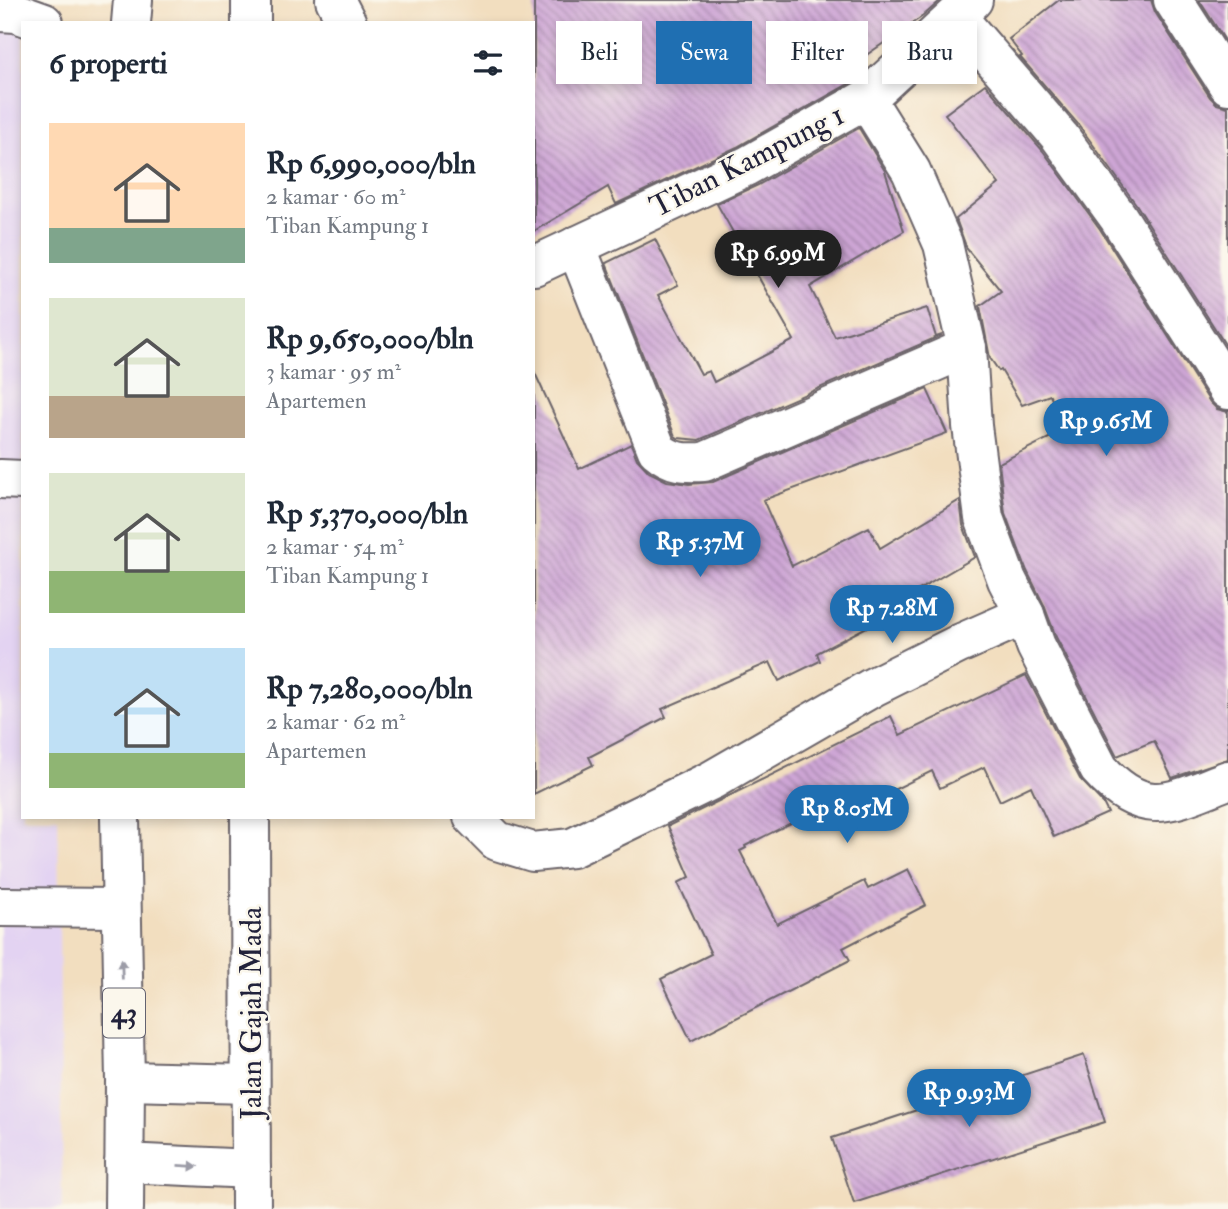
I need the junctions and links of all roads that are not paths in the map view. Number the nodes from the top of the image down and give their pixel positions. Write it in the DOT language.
graph roads {
  1 [pos="133,0"];
  2 [pos="250,0"];
  3 [pos="335,0"];
  4 [pos="1173,0"];
  5 [pos="965,8"];
  6 [pos="0,12"];
  7 [pos="38,21"];
  8 [pos="131,21"];
  9 [pos="250,21"];
  10 [pos="346,21"];
  11 [pos="1228,85"];
  12 [pos="866,99"];
  13 [pos="576,246"];
  14 [pos="535,266"];
  15 [pos="967,348"];
  16 [pos="1228,390"];
  17 [pos="0,479"];
  18 [pos="21,480"];
  19 [pos="1025,615"];
  20 [pos="1228,780"];
  21 [pos="120,819"];
  22 [pos="250,819"];
  23 [pos="475,819"];
  24 [pos="0,907"];
  25 [pos="121,908"];
  26 [pos="125,1081"];
  27 [pos="250,1084"];
  28 [pos="124,1163"];
  29 [pos="251,1169"];
  30 [pos="124,1209"];
  31 [pos="251,1209"];
  1 -- 8 [label="main road"];
  2 -- 9 [label="main road"];
  3 -- 10 [label="main road"];
  4 -- 11 [label="main road"];
  5 -- 12 [label="main road, Tiban Kampung 1"];
  5 -- 16 [label="main road"];
  6 -- 7 [label="main road"];
  12 -- 13 [label="main road, Tiban Kampung 1"];
  12 -- 15 [label="main road"];
  13 -- 14 [label="main road, Tiban Kampung 1"];
  13 -- 15 [label="main road"];
  15 -- 19 [label="main road"];
  17 -- 18 [label="main road"];
  19 -- 20 [label="main road"];
  19 -- 23 [label="main road"];
  21 -- 25 [label="main road, 43"];
  22 -- 27 [label="main road, Jalan Gajah Mada"];
  24 -- 25 [label="main road"];
  26 -- 25 [label="main road, 43, one-way"];
  26 -- 27 [label="main road"];
  26 -- 28 [label="main road, 43"];
  27 -- 29 [label="main road, Jalan Gajah Mada"];
  28 -- 29 [label="main road, one-way"];
  28 -- 30 [label="main road, 43"];
  29 -- 31 [label="main road, Jalan Gajah Mada"];
}
